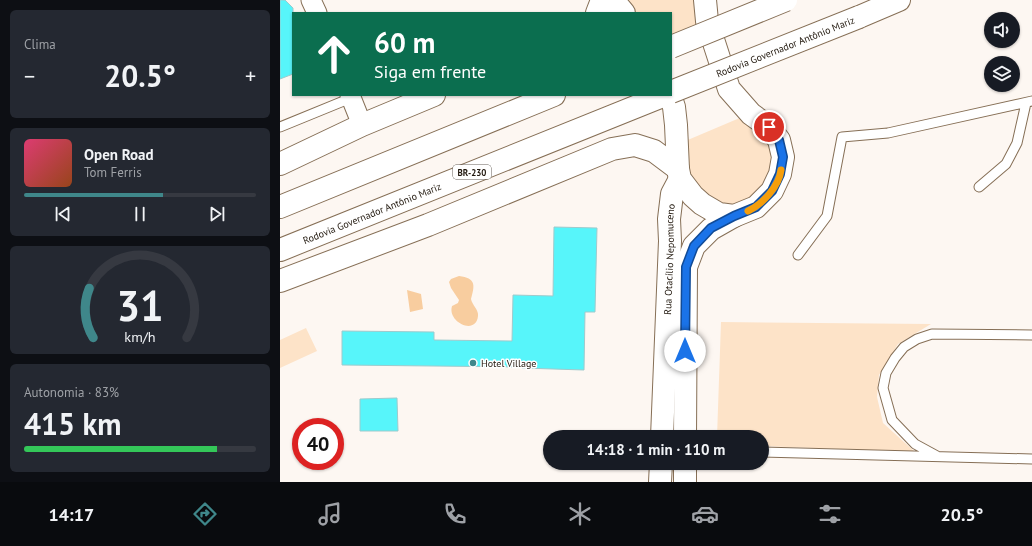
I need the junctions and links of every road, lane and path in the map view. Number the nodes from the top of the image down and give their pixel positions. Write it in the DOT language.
graph roads {
  1 [pos="311,0"];
  2 [pos="602,0"];
  3 [pos="613,0"];
  4 [pos="706,0"];
  5 [pos="786,0"];
  6 [pos="899,0"];
  7 [pos="317,12"];
  8 [pos="597,12"];
  9 [pos="623,12"];
  10 [pos="672,47"];
  11 [pos="672,93"];
  12 [pos="432,96"];
  13 [pos="552,96"];
  14 [pos="663,96"];
  15 [pos="671,96"];
  16 [pos="350,97"];
  17 [pos="1029,102"];
  18 [pos="362,125"];
  19 [pos="280,127"];
  20 [pos="280,164"];
  21 [pos="679,174"];
  22 [pos="979,187"];
  23 [pos="280,207"];
  24 [pos="734,216"];
  25 [pos="280,250"];
  26 [pos="798,255"];
  27 [pos="280,281"];
  28 [pos="676,307"];
  29 [pos="1032,335"];
  30 [pos="663,430"];
  31 [pos="685,430"];
  32 [pos="769,452"];
  33 [pos="937,457"];
  34 [pos="1032,458"];
  35 [pos="661,470"];
  36 [pos="685,470"];
  37 [pos="660,482"];
  38 [pos="685,482"];
  1 -- 7 [label="street"];
  2 -- 8 [label="main road"];
  3 -- 9 [label="main road"];
  4 -- 24 [label="main road, Rua Otacílio Nepomuceno"];
  5 -- 10 [label="main road, bridge"];
  6 -- 11 [label="main road, Rodovia Governador Antônio Mariz, bridge"];
  12 -- 18 [label="main road"];
  13 -- 23 [label="main road"];
  14 -- 25 [label="main road, Rodovia Governador Antônio Mariz / BR-230"];
  15 -- 21 [label="main road"];
  16 -- 18 [label="street"];
  16 -- 19 [label="lane"];
  17 -- 22 [label="lane"];
  17 -- 26 [label="lane"];
  18 -- 20 [label="main road"];
  21 -- 24 [label="main road"];
  21 -- 27 [label="main road"];
  21 -- 28 [label="main road, Rua Otacílio Nepomuceno"];
  24 -- 28 [label="main road, Rua Otacílio Nepomuceno"];
  28 -- 30 [label="main road, Rua Otacílio Nepomuceno"];
  28 -- 31 [label="main road, Rua Otacílio Nepomuceno"];
  29 -- 33 [label="lane"];
  32 -- 33 [label="lane"];
  33 -- 34 [label="lane"];
  35 -- 37 [label="main road"];
  36 -- 38 [label="main road"];
}
